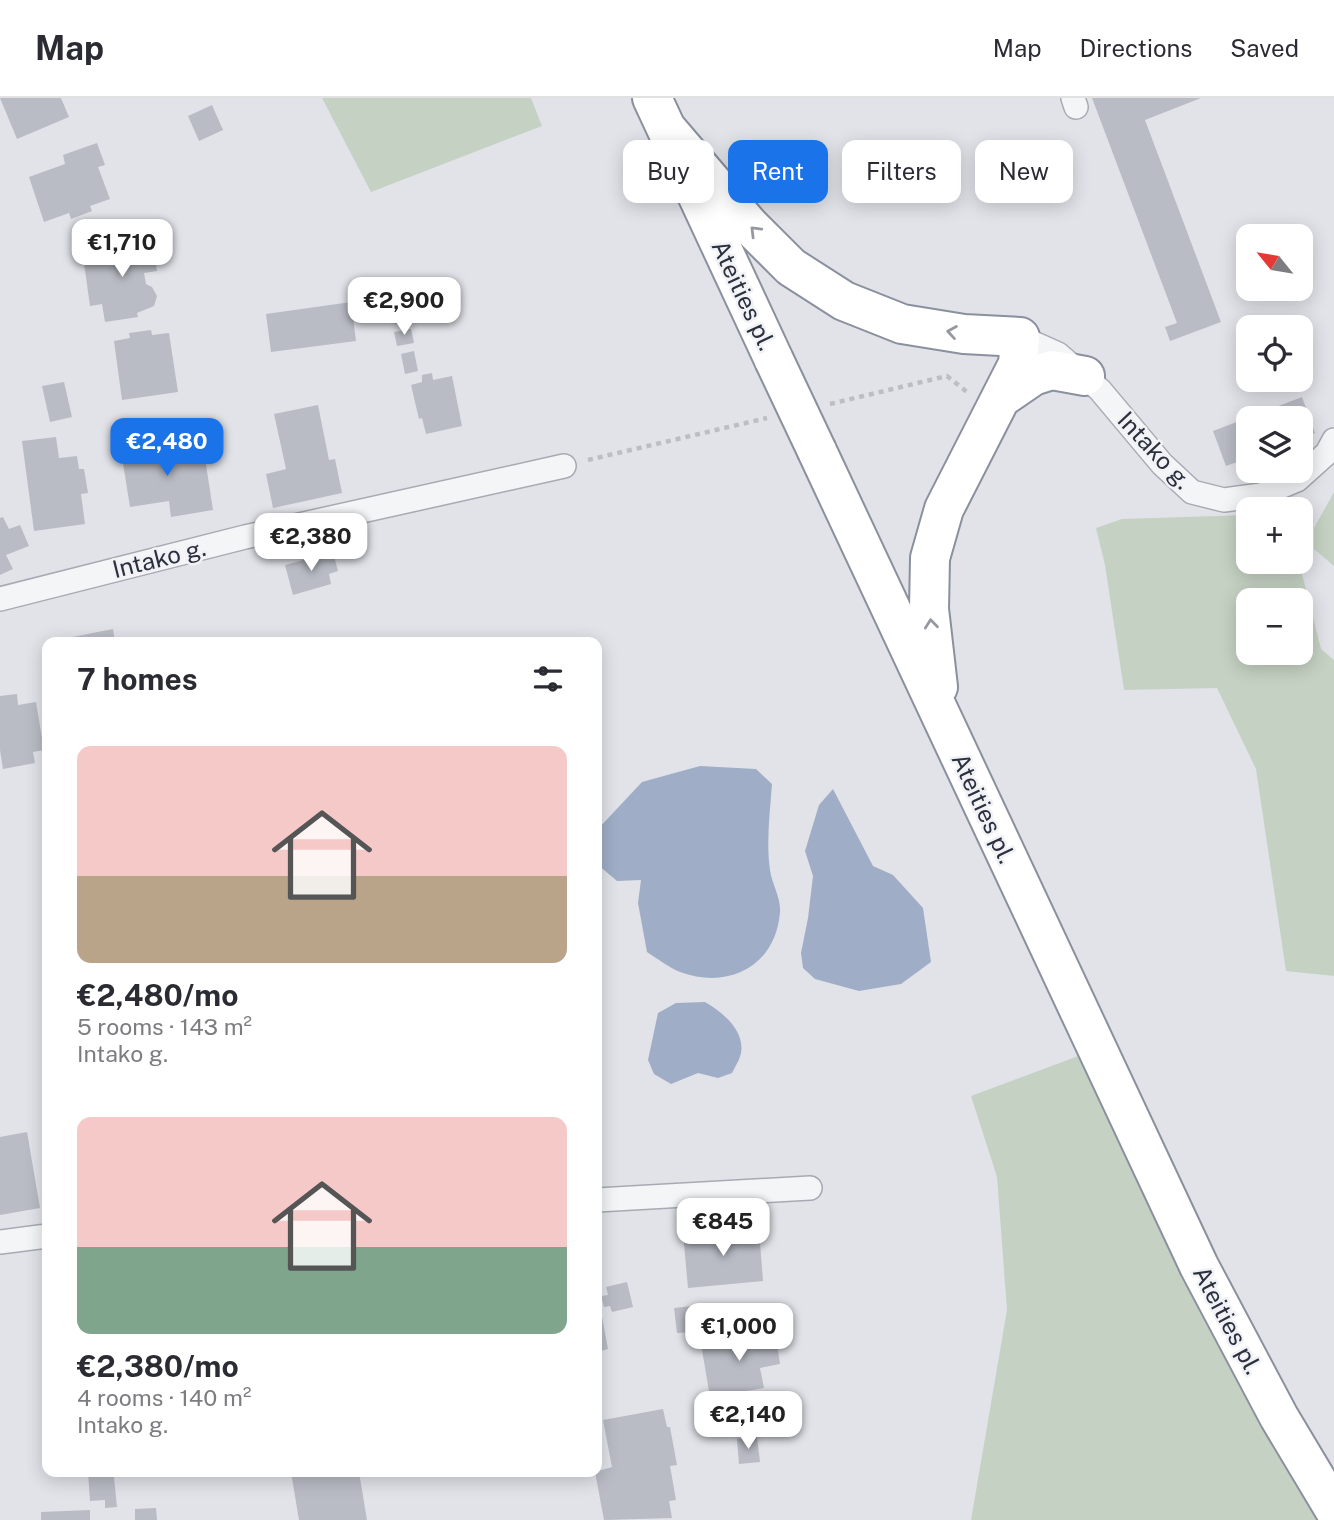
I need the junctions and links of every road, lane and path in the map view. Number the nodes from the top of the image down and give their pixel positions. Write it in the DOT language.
graph roads {
  1 [pos="659,113"];
  2 [pos="1020,337"];
  3 [pos="1085,376"];
  4 [pos="1001,398"];
  5 [pos="1334,440"];
  6 [pos="564,466"];
  7 [pos="0,599"];
  8 [pos="941,717"];
  9 [pos="810,1188"];
  10 [pos="602,1200"];
  11 [pos="42,1237"];
  12 [pos="0,1242"];
  13 [pos="1334,1509"];
  2 -- 1 [label="highway, one-way"];
  1 -- 8 [label="highway, Ateities pl., bridge"];
  2 -- 3 [label="street, Intako g."];
  2 -- 4 [label="highway"];
  3 -- 4 [label="highway"];
  3 -- 5 [label="street, Intako g."];
  8 -- 4 [label="highway, one-way"];
  6 -- 7 [label="street, Intako g."];
  8 -- 13 [label="highway, Ateities pl."];
  9 -- 10 [label="street"];
  11 -- 12 [label="street"];
}
